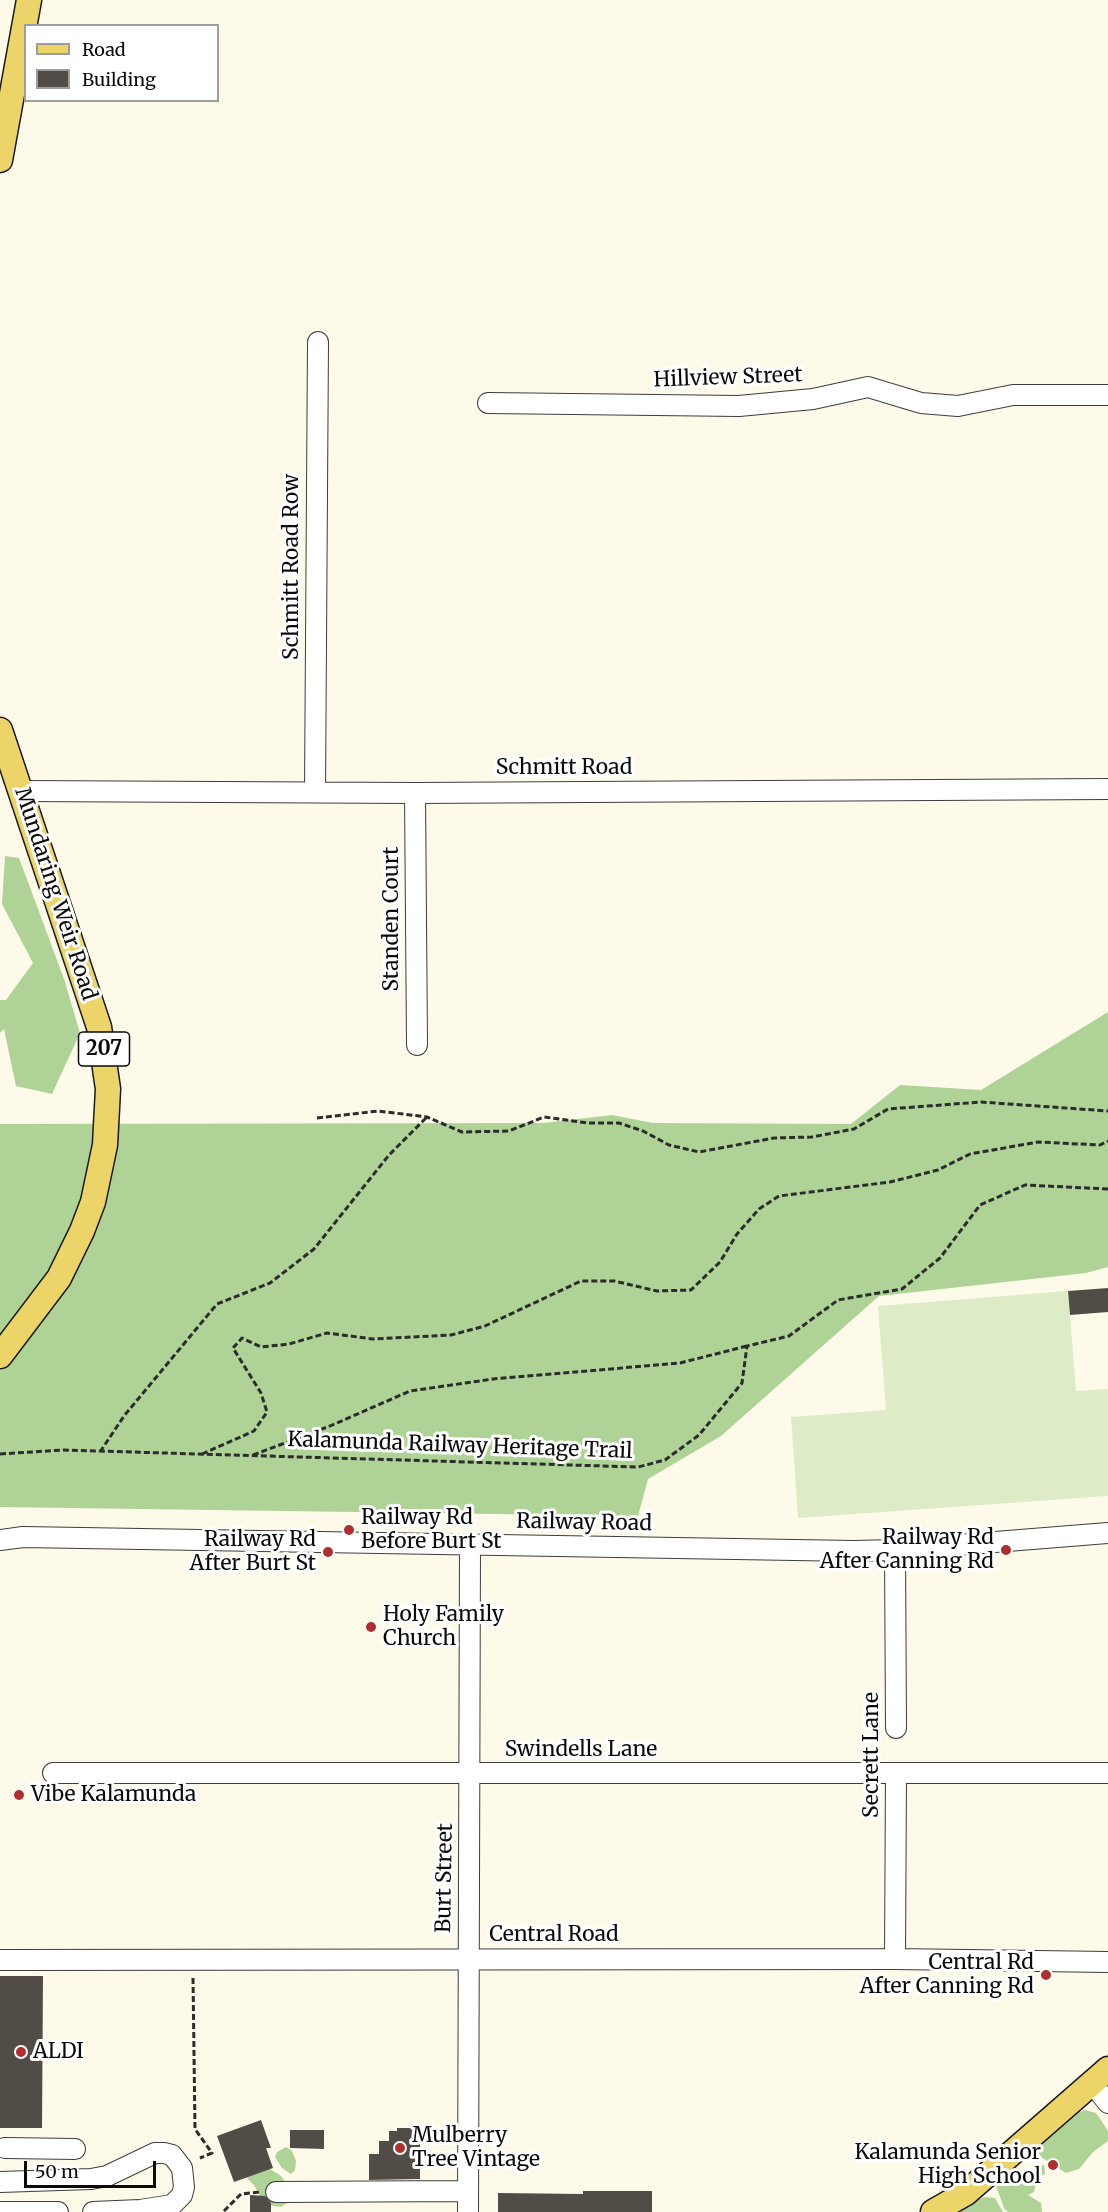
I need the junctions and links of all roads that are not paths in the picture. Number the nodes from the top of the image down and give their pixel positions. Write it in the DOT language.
graph roads {
  1 [pos="29,0"];
  2 [pos="25,24"];
  3 [pos="24,28"];
  4 [pos="0,160"];
  5 [pos="318,342"];
  6 [pos="1108,395"];
  7 [pos="488,403"];
  8 [pos="0,730"];
  9 [pos="1108,789"];
  10 [pos="21,791"];
  11 [pos="315,791"];
  12 [pos="416,793"];
  13 [pos="417,1045"];
  14 [pos="0,1356"];
  15 [pos="0,1531"];
  16 [pos="1108,1533"];
  17 [pos="23,1537"];
  18 [pos="0,1540"];
  19 [pos="470,1546"];
  20 [pos="895,1550"];
  21 [pos="896,1728"];
  22 [pos="53,1773"];
  23 [pos="471,1773"];
  24 [pos="1108,1773"];
  25 [pos="896,1774"];
  26 [pos="895,1959"];
  27 [pos="0,1960"];
  28 [pos="467,1960"];
  29 [pos="1108,1962"];
  30 [pos="1100,2076"];
  31 [pos="1108,2103"];
  32 [pos="5,2148"];
  33 [pos="75,2149"];
  34 [pos="0,2182"];
  35 [pos="468,2191"];
  36 [pos="276,2192"];
  37 [pos="959,2203"];
  38 [pos="0,2212"];
  39 [pos="58,2212"];
  40 [pos="93,2212"];
  41 [pos="468,2212"];
  42 [pos="933,2212"];
  1 -- 2 [label="main road"];
  3 -- 4 [label="main road"];
  5 -- 11 [label="street, Schmitt Road Row"];
  6 -- 7 [label="street, Hillview Street"];
  8 -- 10 [label="main road, Mundaring Weir Road / 207"];
  9 -- 12 [label="street, Schmitt Road"];
  10 -- 11 [label="street, Schmitt Road"];
  10 -- 14 [label="main road, Mundaring Weir Road / 207"];
  11 -- 12 [label="street, Schmitt Road"];
  12 -- 13 [label="street, Standen Court"];
  15 -- 17 [label="street, Railway Road"];
  16 -- 20 [label="street, Railway Road"];
  17 -- 18 [label="street, Railway Road"];
  17 -- 19 [label="street, Railway Road"];
  19 -- 20 [label="street, Railway Road"];
  19 -- 23 [label="street, Burt Street"];
  20 -- 21 [label="street, Secrett Lane"];
  22 -- 23 [label="street, Swindells Lane"];
  23 -- 25 [label="street, Swindells Lane"];
  23 -- 28 [label="street, Burt Street"];
  24 -- 25 [label="street, Swindells Lane"];
  25 -- 26 [label="street, Secrett Lane"];
  26 -- 28 [label="street, Central Road"];
  26 -- 29 [label="street, Central Road"];
  27 -- 28 [label="street, Central Road"];
  28 -- 35 [label="street, Burt Street"];
  30 -- 31 [label="street"];
  30 -- 37 [label="main road"];
  32 -- 33 [label="street"];
  34 -- 40 [label="street"];
  35 -- 36 [label="street"];
  35 -- 41 [label="street, Burt Street"];
  37 -- 42 [label="main road"];
  38 -- 39 [label="street"];
}
